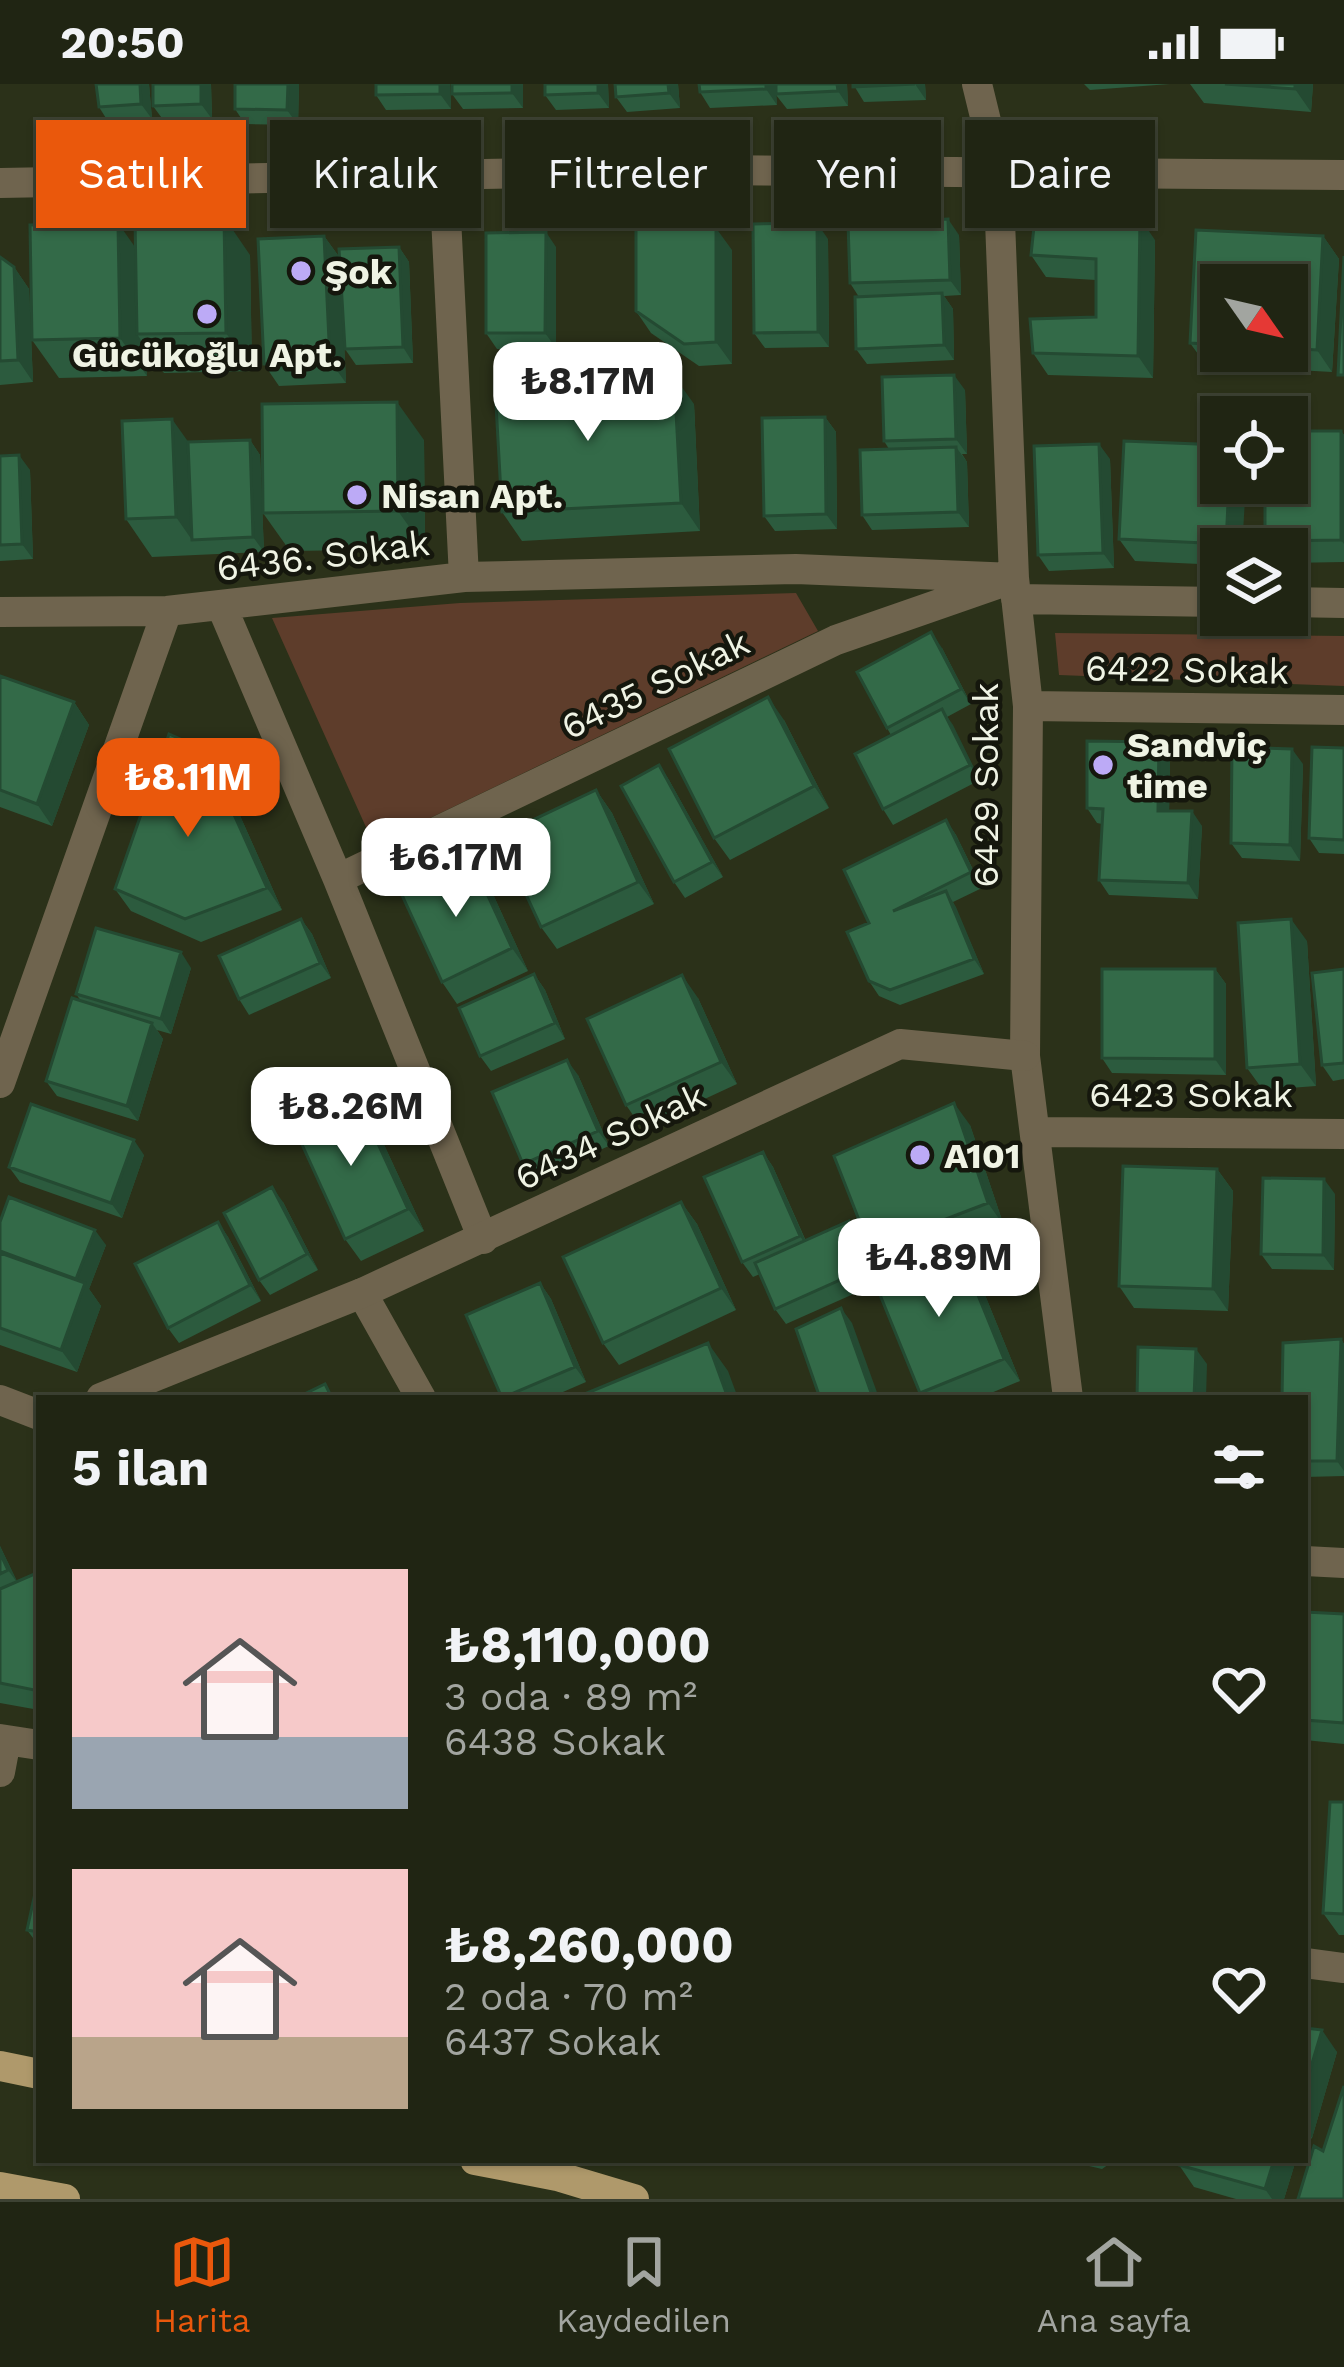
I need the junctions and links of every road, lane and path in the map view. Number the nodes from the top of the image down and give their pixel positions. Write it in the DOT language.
graph roads {
  1 [pos="977,84"];
  2 [pos="986,120"];
  3 [pos="0,153"];
  4 [pos="965,170"];
  5 [pos="1155,172"];
  6 [pos="1344,175"];
  7 [pos="481,176"];
  8 [pos="270,181"];
  9 [pos="7,187"];
  10 [pos="447,228"];
  11 [pos="1000,228"];
  12 [pos="464,577"];
  13 [pos="1015,589"];
  14 [pos="1200,601"];
  15 [pos="1308,602"];
  16 [pos="1344,603"];
  17 [pos="222,607"];
  18 [pos="167,611"];
  19 [pos="0,612"];
  20 [pos="1028,706"];
  21 [pos="1344,710"];
  22 [pos="338,879"];
  23 [pos="1025,1056"];
  24 [pos="0,1083"];
  25 [pos="1037,1132"];
  26 [pos="1344,1134"];
  27 [pos="483,1239"];
  28 [pos="362,1293"];
  29 [pos="108,1395"];
  30 [pos="419,1395"];
  31 [pos="1068,1395"];
  32 [pos="0,1400"];
  33 [pos="36,1414"];
  34 [pos="1308,1561"];
  35 [pos="1344,1564"];
  36 [pos="3,1740"];
  37 [pos="36,1745"];
  38 [pos="0,1772"];
  39 [pos="1308,1964"];
  40 [pos="1344,1968"];
  41 [pos="0,2066"];
  42 [pos="36,2073"];
  43 [pos="506,2163"];
  44 [pos="558,2168"];
  45 [pos="0,2187"];
  46 [pos="65,2199"];
  47 [pos="634,2199"];
  1 -- 2 [label="street, 6429 Sokak"];
  3 -- 9 [label="street"];
  4 -- 7 [label="street"];
  5 -- 6 [label="street"];
  8 -- 9 [label="street"];
  10 -- 12 [label="street"];
  11 -- 13 [label="street, 6429 Sokak"];
  12 -- 13 [label="street, 6436. Sokak"];
  12 -- 17 [label="street, 6436. Sokak"];
  13 -- 14 [label="street, 6422 Sokak"];
  13 -- 20 [label="street, 6429 Sokak"];
  13 -- 22 [label="street, 6435 Sokak"];
  15 -- 16 [label="street, 6422 Sokak"];
  17 -- 18 [label="street, 6436. Sokak"];
  17 -- 22 [label="street"];
  18 -- 19 [label="street, 6436. Sokak"];
  18 -- 24 [label="street"];
  20 -- 21 [label="street, 6422 Sokak"];
  20 -- 23 [label="street, 6429 Sokak"];
  22 -- 27 [label="street"];
  23 -- 25 [label="street, 6429 Sokak"];
  23 -- 27 [label="street, 6434 Sokak"];
  25 -- 26 [label="street, 6423 Sokak"];
  25 -- 31 [label="street, 6429 Sokak"];
  27 -- 28 [label="street, 6434 Sokak"];
  28 -- 29 [label="street, 6434 Sokak"];
  28 -- 30 [label="street"];
  32 -- 33 [label="street"];
  34 -- 35 [label="street"];
  36 -- 37 [label="street"];
  36 -- 38 [label="street"];
  39 -- 40 [label="street"];
  41 -- 42 [label="main road"];
  43 -- 44 [label="main road"];
  44 -- 47 [label="main road"];
  45 -- 46 [label="main road"];
}
